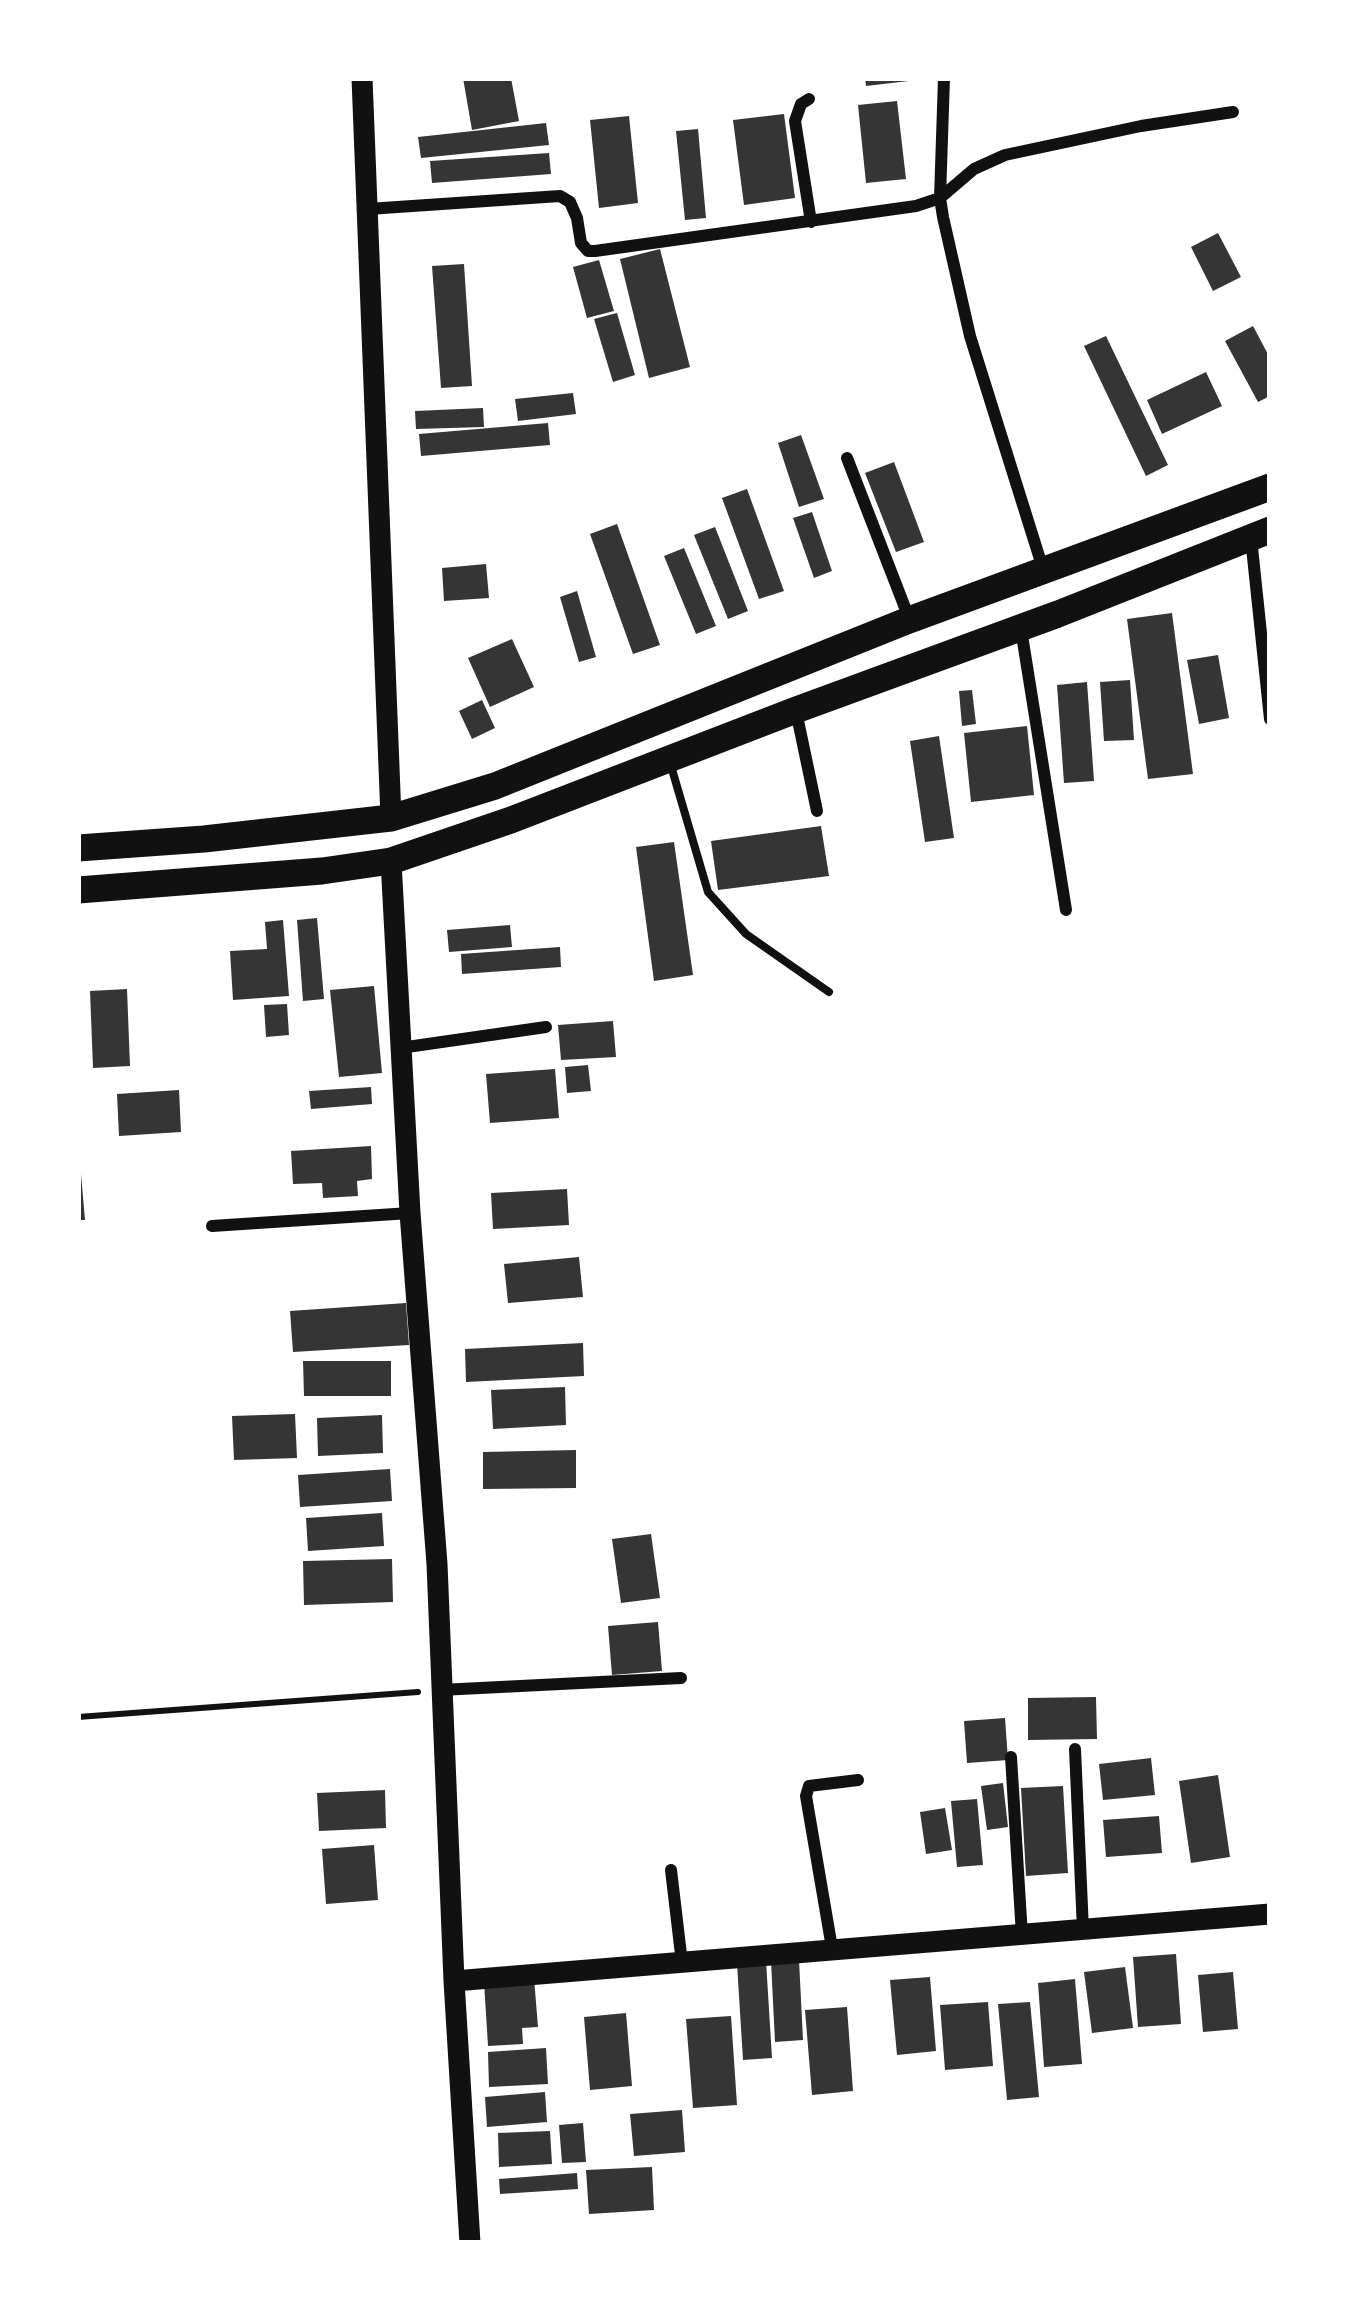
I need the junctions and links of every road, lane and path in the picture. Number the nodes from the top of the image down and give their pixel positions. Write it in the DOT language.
graph roads {
  1 [pos="362,78"];
  2 [pos="944,78"];
  3 [pos="809,98"];
  4 [pos="1233,112"];
  5 [pos="940,198"];
  6 [pos="368,209"];
  7 [pos="811,222"];
  8 [pos="848,458"];
  9 [pos="1270,487"];
  10 [pos="1260,533"];
  11 [pos="1044,572"];
  12 [pos="1006,586"];
  13 [pos="909,620"];
  14 [pos="1021,627"];
  15 [pos="796,710"];
  16 [pos="1270,719"];
  17 [pos="669,759"];
  18 [pos="817,811"];
  19 [pos="391,818"];
  20 [pos="78,848"];
  21 [pos="392,861"];
  22 [pos="78,890"];
  23 [pos="1066,910"];
  24 [pos="829,992"];
  25 [pos="547,1027"];
  26 [pos="400,1048"];
  27 [pos="410,1213"];
  28 [pos="212,1226"];
  29 [pos="681,1678"];
  30 [pos="440,1690"];
  31 [pos="78,1717"];
  32 [pos="1076,1749"];
  33 [pos="1011,1757"];
  34 [pos="858,1780"];
  35 [pos="671,1870"];
  36 [pos="1270,1914"];
  37 [pos="1083,1930"];
  38 [pos="1022,1937"];
  39 [pos="832,1948"];
  40 [pos="682,1963"];
  41 [pos="454,1981"];
  42 [pos="470,2243"];
  1 -- 6 [label="street"];
  2 -- 5 [label="street"];
  3 -- 7 [label="street"];
  4 -- 5 [label="street"];
  5 -- 7 [label="street"];
  5 -- 11 [label="street"];
  6 -- 7 [label="street"];
  6 -- 19 [label="street"];
  8 -- 13 [label="street"];
  9 -- 11 [label="highway"];
  10 -- 14 [label="highway"];
  10 -- 16 [label="street"];
  11 -- 12 [label="highway"];
  12 -- 13 [label="highway"];
  12 -- 14 [label="highway"];
  13 -- 19 [label="highway"];
  14 -- 15 [label="highway"];
  14 -- 23 [label="street"];
  15 -- 17 [label="highway"];
  15 -- 18 [label="street"];
  17 -- 21 [label="highway"];
  17 -- 24 [label="lane"];
  19 -- 20 [label="highway"];
  21 -- 22 [label="highway"];
  21 -- 26 [label="street"];
  25 -- 26 [label="street"];
  26 -- 27 [label="street"];
  27 -- 28 [label="street"];
  27 -- 30 [label="street"];
  29 -- 30 [label="street"];
  30 -- 31 [label="path"];
  30 -- 41 [label="street"];
  32 -- 37 [label="street"];
  33 -- 38 [label="street"];
  34 -- 39 [label="street"];
  35 -- 40 [label="street"];
  36 -- 37 [label="street"];
  37 -- 38 [label="street"];
  38 -- 39 [label="street"];
  39 -- 40 [label="street"];
  40 -- 41 [label="street"];
  41 -- 42 [label="street"];
}
